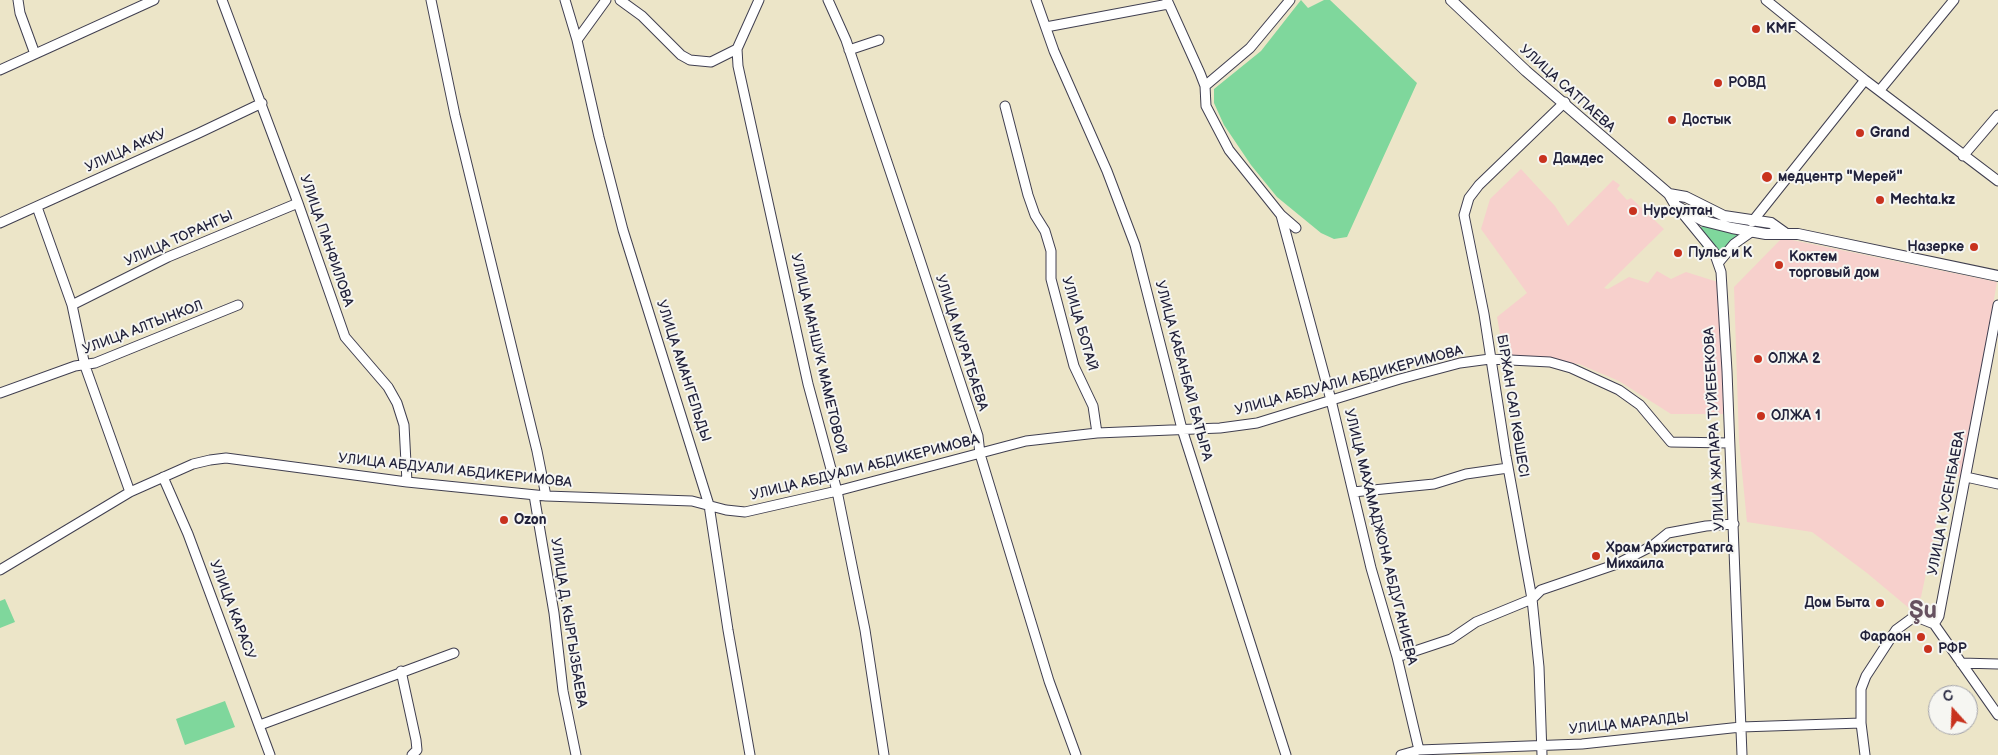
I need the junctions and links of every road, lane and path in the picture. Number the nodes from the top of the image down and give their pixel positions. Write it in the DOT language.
graph roads {
  1 [pos="18,0"];
  2 [pos="154,0"];
  3 [pos="222,0"];
  4 [pos="431,0"];
  5 [pos="565,0"];
  6 [pos="606,0"];
  7 [pos="620,0"];
  8 [pos="759,0"];
  9 [pos="828,0"];
  10 [pos="1036,0"];
  11 [pos="1290,0"];
  12 [pos="1451,0"];
  13 [pos="1766,0"];
  14 [pos="1954,0"];
  15 [pos="1168,2"];
  16 [pos="1046,27"];
  17 [pos="577,40"];
  18 [pos="879,40"];
  19 [pos="737,50"];
  20 [pos="849,50"];
  21 [pos="35,54"];
  22 [pos="0,70"];
  23 [pos="1865,80"];
  24 [pos="1205,86"];
  25 [pos="1880,90"];
  26 [pos="262,102"];
  27 [pos="1565,102"];
  28 [pos="1005,106"];
  29 [pos="1998,114"];
  30 [pos="1963,156"];
  31 [pos="1998,181"];
  32 [pos="1669,194"];
  33 [pos="298,203"];
  34 [pos="1676,206"];
  35 [pos="37,207"];
  36 [pos="1282,215"];
  37 [pos="0,223"];
  38 [pos="1752,227"];
  39 [pos="1296,228"];
  40 [pos="1719,262"];
  41 [pos="1998,276"];
  42 [pos="72,305"];
  43 [pos="238,305"];
  44 [pos="1998,305"];
  45 [pos="1490,359"];
  46 [pos="85,366"];
  47 [pos="0,393"];
  48 [pos="1331,400"];
  49 [pos="1182,429"];
  50 [pos="1098,433"];
  51 [pos="1728,443"];
  52 [pos="980,454"];
  53 [pos="1508,468"];
  54 [pos="163,477"];
  55 [pos="1966,477"];
  56 [pos="407,482"];
  57 [pos="1998,484"];
  58 [pos="837,491"];
  59 [pos="130,492"];
  60 [pos="1353,492"];
  61 [pos="534,495"];
  62 [pos="546,496"];
  63 [pos="709,505"];
  64 [pos="1734,524"];
  65 [pos="0,570"];
  66 [pos="1532,599"];
  67 [pos="1934,624"];
  68 [pos="454,653"];
  69 [pos="1397,657"];
  70 [pos="1961,663"];
  71 [pos="1998,664"];
  72 [pos="401,671"];
  73 [pos="1998,715"];
  74 [pos="1860,723"];
  75 [pos="260,725"];
  76 [pos="1741,727"];
  77 [pos="1419,750"];
  78 [pos="1542,750"];
  79 [pos="270,755"];
  80 [pos="412,755"];
  81 [pos="576,755"];
  82 [pos="750,755"];
  83 [pos="884,755"];
  84 [pos="1076,755"];
  85 [pos="1286,755"];
  86 [pos="1401,755"];
  87 [pos="1742,755"];
  88 [pos="1865,755"];
  1 -- 21 [label="street"];
  2 -- 21 [label="street"];
  3 -- 26 [label="street, УЛИЦА ПАНФИЛОВА"];
  4 -- 62 [label="street"];
  5 -- 17 [label="street, УЛИЦА АМАНГЕЛЬДЫ"];
  6 -- 17 [label="street"];
  7 -- 19 [label="street"];
  8 -- 19 [label="street"];
  9 -- 20 [label="street, УЛИЦА МУРАТБАЕВА"];
  10 -- 16 [label="street, УЛИЦА КАБАНБАЙ БАТЫРА"];
  11 -- 24 [label="street"];
  12 -- 27 [label="street, УЛИЦА САТПАЕВА"];
  13 -- 23 [label="street"];
  14 -- 25 [label="street"];
  15 -- 16 [label="street"];
  15 -- 24 [label="street"];
  16 -- 49 [label="street, УЛИЦА КАБАНБАЙ БАТЫРА"];
  17 -- 63 [label="street, УЛИЦА АМАНГЕЛЬДЫ"];
  18 -- 20 [label="street"];
  19 -- 58 [label="street, УЛИЦА МАНШУК МАМЕТОВОЙ"];
  20 -- 52 [label="street, УЛИЦА МУРАТБАЕВА"];
  21 -- 22 [label="street"];
  23 -- 25 [label="street"];
  23 -- 38 [label="street"];
  24 -- 36 [label="street"];
  25 -- 30 [label="street"];
  26 -- 33 [label="street, УЛИЦА ПАНФИЛОВА"];
  26 -- 35 [label="street, УЛИЦА АККУ"];
  27 -- 32 [label="street, УЛИЦА САТПАЕВА"];
  27 -- 45 [label="street, БІРЖАН САЛ КӨШЕСІ"];
  28 -- 50 [label="street, УЛИЦА БОТАЙ"];
  29 -- 30 [label="street"];
  30 -- 31 [label="street"];
  32 -- 34 [label="street, УЛИЦА САТПАЕВА"];
  32 -- 38 [label="street, УЛИЦА САТПАЕВА"];
  33 -- 42 [label="street, УЛИЦА ТОРАНГЫ"];
  33 -- 56 [label="street, УЛИЦА ПАНФИЛОВА"];
  34 -- 38 [label="street, УЛИЦА САТПАЕВА"];
  34 -- 40 [label="street, УЛИЦА ЖАПАРА ТУЙЕБЕКОВА"];
  35 -- 37 [label="street, УЛИЦА АККУ"];
  35 -- 42 [label="street"];
  36 -- 39 [label="street"];
  36 -- 48 [label="street, УЛИЦА МАХАМАДЖОНА АБДУГАНИЕВА"];
  38 -- 40 [label="street"];
  38 -- 41 [label="street, УЛИЦА САТПАЕВА"];
  40 -- 51 [label="street, УЛИЦА ЖАПАРА ТУЙЕБЕКОВА"];
  42 -- 46 [label="street"];
  43 -- 46 [label="street, УЛИЦА АЛТЫНКОЛ"];
  44 -- 55 [label="street, УЛИЦА К УСЕНБАЕВА"];
  45 -- 48 [label="street, УЛИЦА АБДУАЛИ АБДИКЕРИМОВА"];
  45 -- 51 [label="street, УЛИЦА АБДУАЛИ АБДИКЕРИМОВА"];
  45 -- 53 [label="street, БІРЖАН САЛ КӨШЕСІ"];
  46 -- 47 [label="street, УЛИЦА АЛТЫНКОЛ"];
  46 -- 59 [label="street"];
  48 -- 49 [label="street, УЛИЦА АБДУАЛИ АБДИКЕРИМОВА"];
  48 -- 60 [label="street, УЛИЦА МАХАМАДЖОНА АБДУГАНИЕВА"];
  49 -- 50 [label="street, УЛИЦА АБДУАЛИ АБДИКЕРИМОВА"];
  49 -- 85 [label="street, УЛИЦА КАБАНБАЙ БАТЫРА"];
  50 -- 52 [label="street, УЛИЦА АБДУАЛИ АБДИКЕРИМОВА"];
  51 -- 64 [label="street, УЛИЦА ЖАПАРА ТУЙЕБЕКОВА"];
  52 -- 58 [label="street, УЛИЦА АБДУАЛИ АБДИКЕРИМОВА"];
  52 -- 84 [label="street, УЛИЦА МУРАТБАЕВА"];
  53 -- 60 [label="street"];
  53 -- 66 [label="street, БІРЖАН САЛ КӨШЕСІ"];
  54 -- 56 [label="street, УЛИЦА АБДУАЛИ АБДИКЕРИМОВА"];
  54 -- 59 [label="street, УЛИЦА АБДУАЛИ АБДИКЕРИМОВА"];
  54 -- 75 [label="street, УЛИЦА КАРАСУ"];
  55 -- 57 [label="street"];
  55 -- 67 [label="street, УЛИЦА К УСЕНБАЕВА"];
  56 -- 61 [label="street, УЛИЦА АБДУАЛИ АБДИКЕРИМОВА"];
  58 -- 63 [label="street, УЛИЦА АБДУАЛИ АБДИКЕРИМОВА"];
  58 -- 83 [label="street, УЛИЦА МАНШУК МАМЕТОВОЙ"];
  59 -- 65 [label="street, УЛИЦА АБДУАЛИ АБДИКЕРИМОВА"];
  60 -- 69 [label="street, УЛИЦА МАХАМАДЖОНА АБДУГАНИЕВА"];
  61 -- 62 [label="street, УЛИЦА АБДУАЛИ АБДИКЕРИМОВА"];
  61 -- 81 [label="street, УЛИЦА Д. КЫРГЫЗБАЕВА"];
  62 -- 63 [label="street, УЛИЦА АБДУАЛИ АБДИКЕРИМОВА"];
  63 -- 82 [label="street, УЛИЦА АМАНГЕЛЬДЫ"];
  64 -- 66 [label="street"];
  64 -- 76 [label="street, УЛИЦА ЖАПАРА ТУЙЕБЕКОВА"];
  66 -- 69 [label="street"];
  66 -- 78 [label="street, БІРЖАН САЛ КӨШЕСІ"];
  67 -- 70 [label="street"];
  67 -- 74 [label="street"];
  68 -- 72 [label="street"];
  69 -- 77 [label="street, УЛИЦА МАХАМАДЖОНА АБДУГАНИЕВА"];
  70 -- 71 [label="street"];
  70 -- 73 [label="street"];
  72 -- 75 [label="street"];
  72 -- 80 [label="street"];
  74 -- 76 [label="street, УЛИЦА МАРАЛДЫ"];
  74 -- 88 [label="street"];
  75 -- 79 [label="street, УЛИЦА КАРАСУ"];
  76 -- 78 [label="street, УЛИЦА МАРАЛДЫ"];
  76 -- 87 [label="street, УЛИЦА ЖАПАРА ТУЙЕБЕКОВА"];
  77 -- 78 [label="street, УЛИЦА МАРАЛДЫ"];
  77 -- 86 [label="street, УЛИЦА МАРАЛДЫ"];
}
